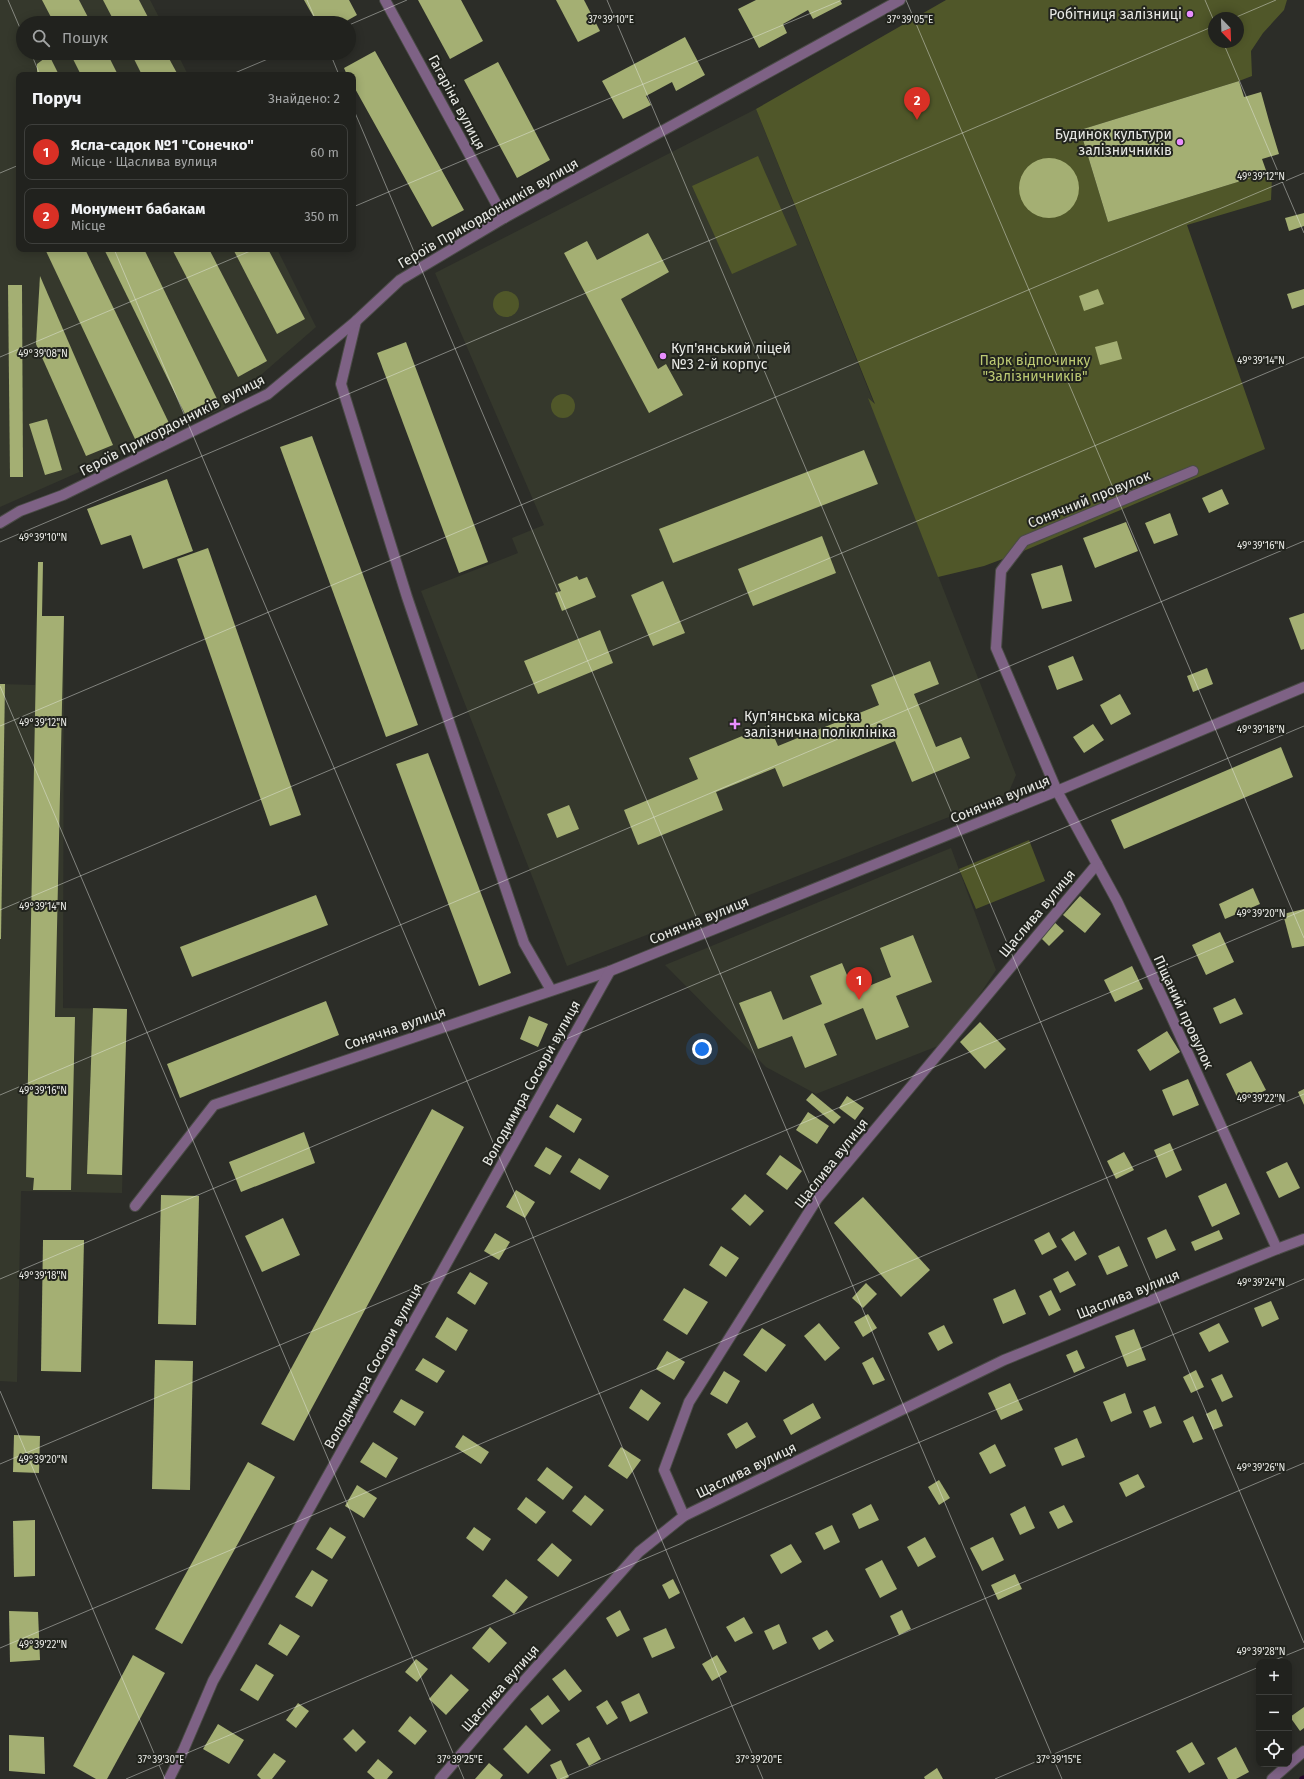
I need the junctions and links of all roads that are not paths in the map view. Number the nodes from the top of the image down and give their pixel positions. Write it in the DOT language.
graph roads {
  1 [pos="385,0"];
  2 [pos="900,0"];
  3 [pos="504,218"];
  4 [pos="356,321"];
  5 [pos="1193,471"];
  6 [pos="0,523"];
  7 [pos="1304,686"];
  8 [pos="1058,791"];
  9 [pos="1096,864"];
  10 [pos="610,971"];
  11 [pos="551,990"];
  12 [pos="135,1206"];
  13 [pos="1304,1239"];
  14 [pos="1277,1249"];
  15 [pos="684,1516"];
  16 [pos="1304,1751"];
  17 [pos="169,1779"];
  18 [pos="440,1779"];
  19 [pos="1272,1779"];
  1 -- 3 [label="street, Гагаріна вулиця"];
  2 -- 3 [label="street, Героїв Прикордонників вулиця"];
  3 -- 4 [label="street, Героїв Прикордонників вулиця"];
  4 -- 6 [label="street, Героїв Прикордонників вулиця"];
  4 -- 11 [label="street"];
  5 -- 8 [label="street, Сонячний провулок"];
  7 -- 8 [label="street, Сонячна вулиця"];
  8 -- 9 [label="street, Піщаний провулок"];
  8 -- 10 [label="street, Сонячна вулиця"];
  9 -- 14 [label="street, Піщаний провулок"];
  9 -- 15 [label="street, Щаслива вулиця"];
  10 -- 11 [label="street, Сонячна вулиця"];
  10 -- 17 [label="street, Володимира Сосюри вулиця"];
  11 -- 12 [label="street, Сонячна вулиця"];
  13 -- 14 [label="street, Щаслива вулиця"];
  14 -- 15 [label="street, Щаслива вулиця"];
  15 -- 18 [label="street, Щаслива вулиця"];
  16 -- 19 [label="street"];
}
